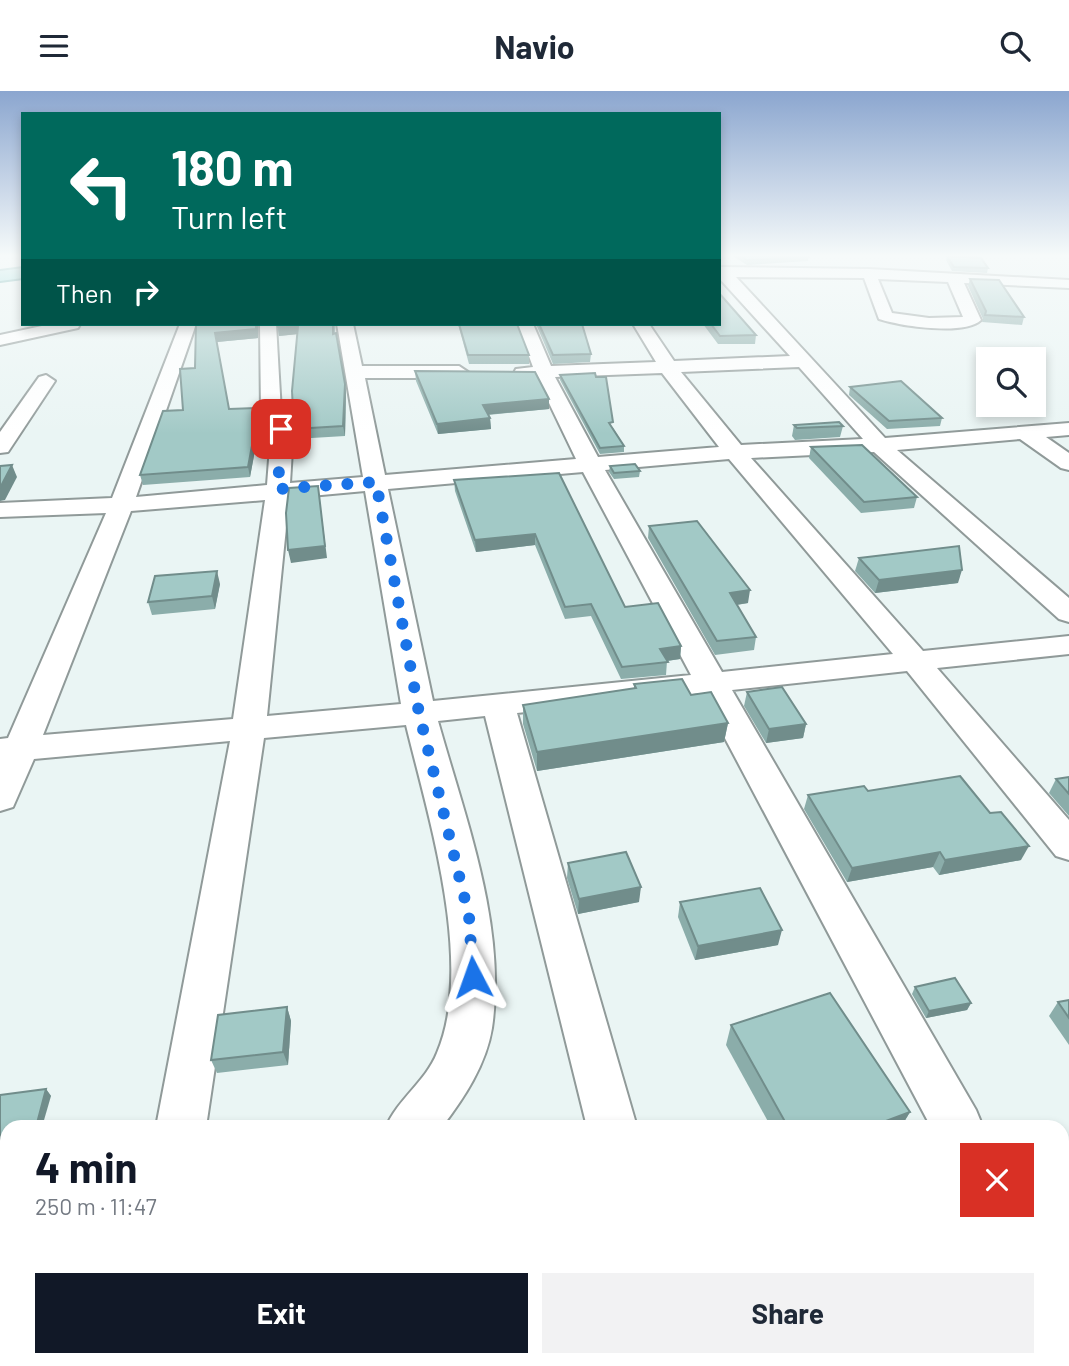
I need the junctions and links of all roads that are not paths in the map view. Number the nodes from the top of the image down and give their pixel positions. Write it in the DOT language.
graph roads {
  1 [pos="760,314"];
  2 [pos="884,314"];
  3 [pos="971,314"];
  4 [pos="63,326"];
  5 [pos="187,326"];
  6 [pos="268,326"];
  7 [pos="345,326"];
  8 [pos="526,326"];
  9 [pos="641,326"];
  10 [pos="0,340"];
  11 [pos="804,361"];
  12 [pos="668,367"];
  13 [pos="354,372"];
  14 [pos="477,373"];
  15 [pos="504,373"];
  16 [pos="544,373"];
  17 [pos="46,381"];
  18 [pos="1069,429"];
  19 [pos="1025,433"];
  20 [pos="880,445"];
  21 [pos="0,447"];
  22 [pos="736,452"];
  23 [pos="1069,463"];
  24 [pos="590,464"];
  25 [pos="376,482"];
  26 [pos="278,489"];
  27 [pos="121,505"];
  28 [pos="0,510"];
  29 [pos="1069,613"];
  30 [pos="1069,645"];
  31 [pos="914,660"];
  32 [pos="710,681"];
  33 [pos="498,705"];
  34 [pos="419,713"];
  35 [pos="249,726"];
  36 [pos="11,749"];
  37 [pos="0,798"];
  38 [pos="1069,846"];
  39 [pos="182,1120"];
  40 [pos="416,1120"];
  41 [pos="610,1120"];
  42 [pos="954,1120"];
  1 -- 11 [label="street"];
  2 -- 3 [label="street"];
  4 -- 10 [label="street"];
  5 -- 27 [label="street"];
  6 -- 26 [label="street"];
  7 -- 13 [label="street"];
  8 -- 16 [label="street"];
  9 -- 12 [label="street"];
  11 -- 12 [label="street"];
  11 -- 20 [label="street"];
  12 -- 16 [label="street"];
  12 -- 22 [label="street"];
  13 -- 14 [label="street"];
  13 -- 25 [label="street"];
  15 -- 16 [label="street"];
  16 -- 24 [label="street"];
  17 -- 21 [label="street"];
  18 -- 19 [label="street"];
  19 -- 20 [label="street"];
  19 -- 23 [label="street"];
  20 -- 22 [label="street"];
  20 -- 29 [label="street"];
  22 -- 24 [label="street"];
  22 -- 31 [label="street"];
  24 -- 25 [label="street"];
  24 -- 32 [label="street"];
  25 -- 26 [label="street"];
  25 -- 34 [label="street"];
  26 -- 27 [label="street"];
  26 -- 35 [label="street"];
  27 -- 28 [label="street"];
  27 -- 36 [label="street"];
  30 -- 31 [label="street"];
  31 -- 32 [label="street"];
  31 -- 38 [label="street"];
  32 -- 33 [label="street"];
  32 -- 42 [label="street"];
  33 -- 34 [label="street"];
  33 -- 41 [label="street"];
  34 -- 35 [label="street"];
  34 -- 40 [label="street"];
  35 -- 36 [label="street"];
  35 -- 39 [label="street"];
  36 -- 37 [label="street"];
}
